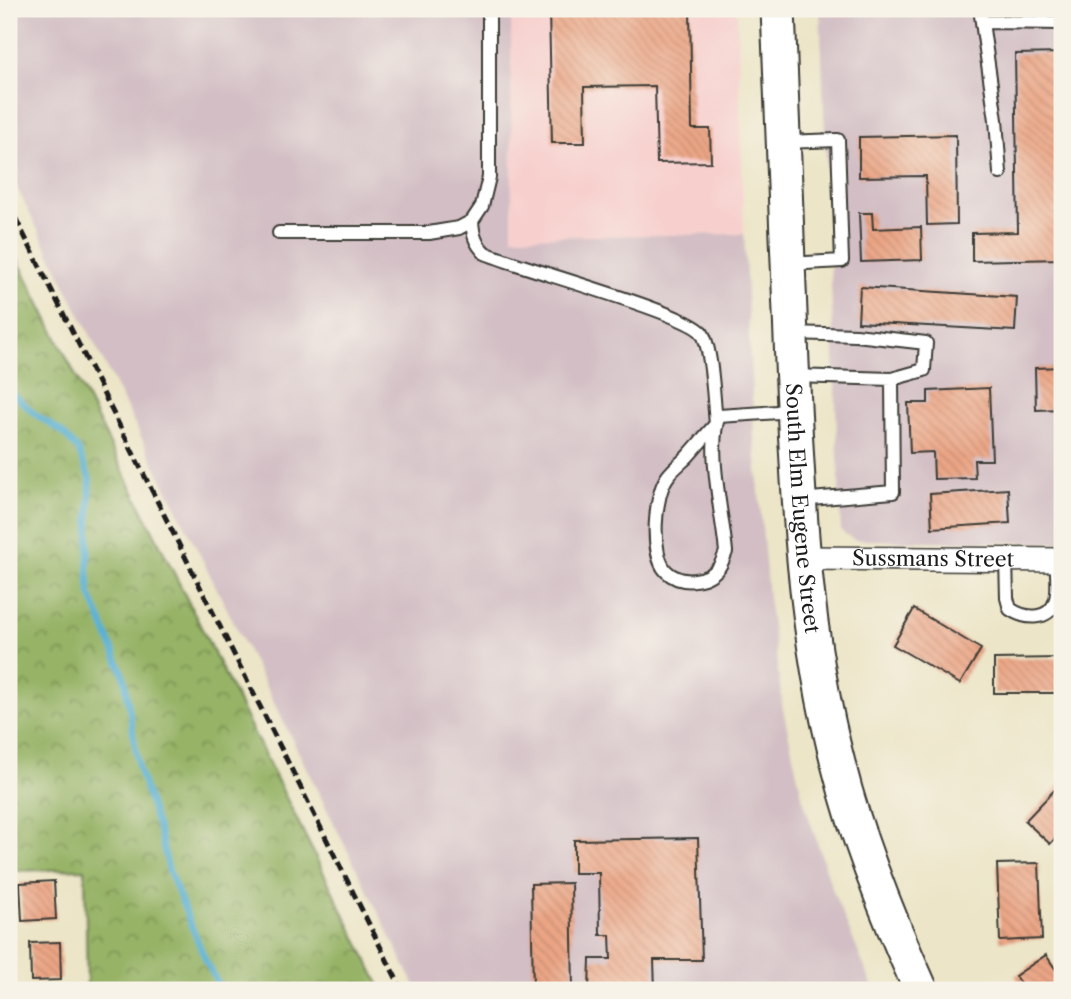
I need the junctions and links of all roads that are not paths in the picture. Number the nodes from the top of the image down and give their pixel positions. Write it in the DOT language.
graph roads {
  1 [pos="489,9"];
  2 [pos="778,9"];
  3 [pos="981,15"];
  4 [pos="1062,23"];
  5 [pos="784,142"];
  6 [pos="1000,173"];
  7 [pos="472,221"];
  8 [pos="279,233"];
  9 [pos="788,264"];
  10 [pos="791,333"];
  11 [pos="793,376"];
  12 [pos="891,379"];
  13 [pos="794,411"];
  14 [pos="716,424"];
  15 [pos="798,500"];
  16 [pos="803,558"];
  17 [pos="1006,559"];
  18 [pos="1059,560"];
  19 [pos="922,990"];
  1 -- 7 [label="lane"];
  2 -- 5 [label="main road, South Elm Eugene Street"];
  3 -- 4 [label="lane"];
  3 -- 6 [label="lane"];
  5 -- 9 [label="main road, South Elm Eugene Street"];
  5 -- 9 [label="lane"];
  7 -- 8 [label="lane"];
  7 -- 14 [label="lane"];
  9 -- 10 [label="main road, South Elm Eugene Street"];
  10 -- 11 [label="main road, South Elm Eugene Street"];
  10 -- 12 [label="lane"];
  11 -- 12 [label="lane"];
  11 -- 13 [label="main road, South Elm Eugene Street"];
  12 -- 15 [label="lane"];
  13 -- 14 [label="lane"];
  13 -- 15 [label="main road, South Elm Eugene Street"];
  14 -- 14 [label="lane"];
  15 -- 16 [label="main road, South Elm Eugene Street"];
  16 -- 17 [label="street, Sussmans Street"];
  16 -- 19 [label="main road, South Elm Eugene Street"];
  17 -- 18 [label="street, Sussmans Street"];
  17 -- 18 [label="lane"];
}
